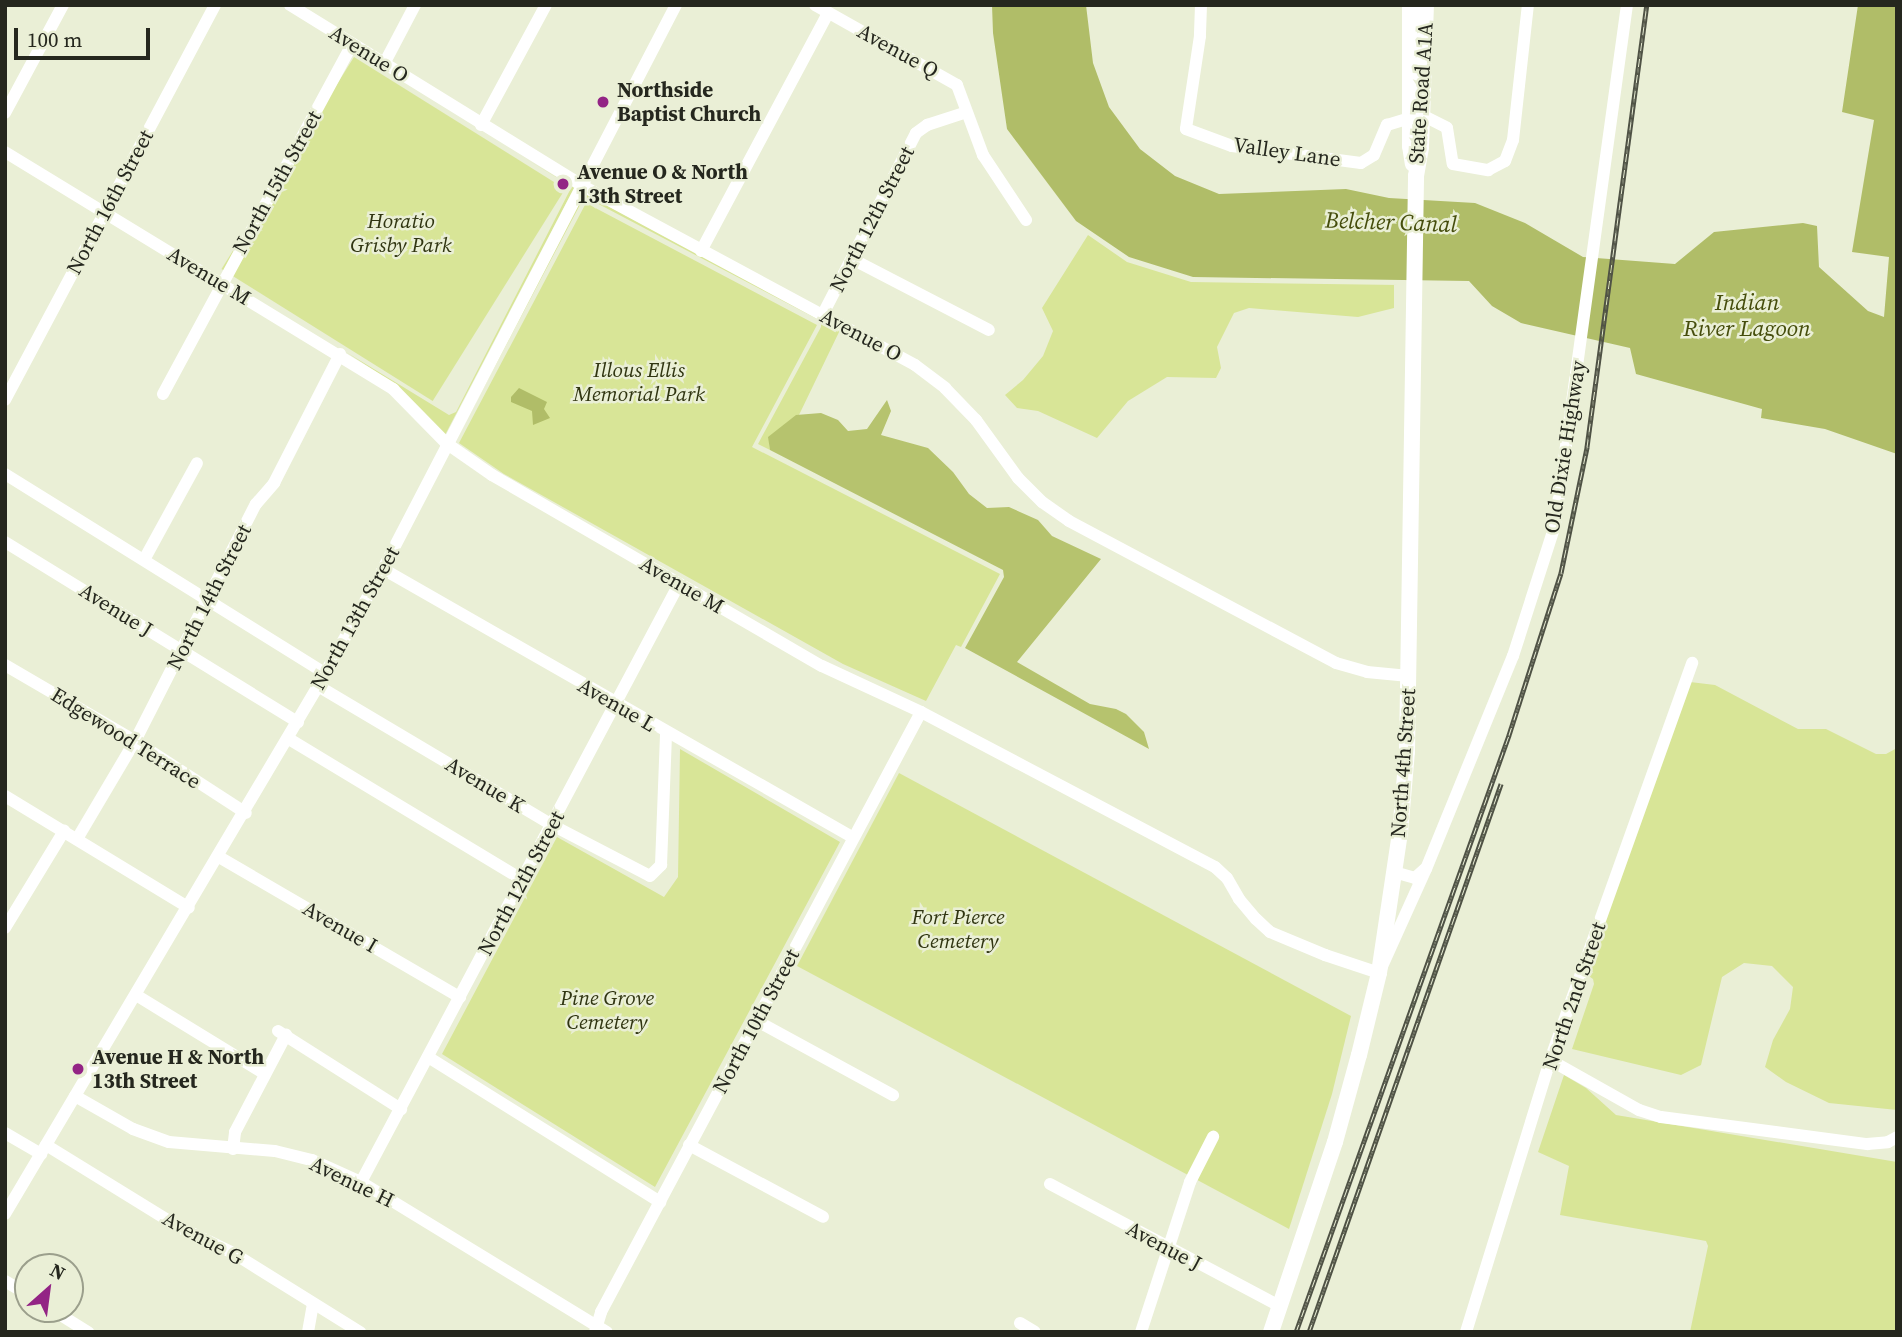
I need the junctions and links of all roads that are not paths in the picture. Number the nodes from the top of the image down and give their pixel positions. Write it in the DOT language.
graph roads {
  1 [pos="63,5"];
  2 [pos="215,5"];
  3 [pos="290,5"];
  4 [pos="415,5"];
  5 [pos="546,5"];
  6 [pos="676,5"];
  7 [pos="815,5"];
  8 [pos="1201,5"];
  9 [pos="1410,5"];
  10 [pos="1426,5"];
  11 [pos="1528,5"];
  12 [pos="1627,5"];
  13 [pos="828,12"];
  14 [pos="352,44"];
  15 [pos="384,64"];
  16 [pos="5,113"];
  17 [pos="965,113"];
  18 [pos="1416,117"];
  19 [pos="481,125"];
  20 [pos="5,152"];
  21 [pos="1416,176"];
  22 [pos="581,185"];
  23 [pos="103,213"];
  24 [pos="1026,220"];
  25 [pos="701,251"];
  26 [pos="852,259"];
  27 [pos="221,284"];
  28 [pos="823,314"];
  29 [pos="989,330"];
  30 [pos="340,354"];
  31 [pos="163,394"];
  32 [pos="5,400"];
  33 [pos="446,443"];
  34 [pos="197,463"];
  35 [pos="5,474"];
  36 [pos="5,542"];
  37 [pos="145,558"];
  38 [pos="383,569"];
  39 [pos="679,584"];
  40 [pos="207,598"];
  41 [pos="182,651"];
  42 [pos="1692,663"];
  43 [pos="5,665"];
  44 [pos="326,673"];
  45 [pos="1409,676"];
  46 [pos="318,686"];
  47 [pos="615,703"];
  48 [pos="921,712"];
  49 [pos="298,723"];
  50 [pos="666,734"];
  51 [pos="289,739"];
  52 [pos="135,741"];
  53 [pos="5,796"];
  54 [pos="246,813"];
  55 [pos="552,825"];
  56 [pos="64,831"];
  57 [pos="852,837"];
  58 [pos="77,839"];
  59 [pos="219,857"];
  60 [pos="1426,869"];
  61 [pos="1394,872"];
  62 [pos="523,880"];
  63 [pos="189,908"];
  64 [pos="6,926"];
  65 [pos="1379,972"];
  66 [pos="136,995"];
  67 [pos="460,997"];
  68 [pos="757,1020"];
  69 [pos="428,1057"];
  70 [pos="1550,1060"];
  71 [pos="265,1074"];
  72 [pos="893,1095"];
  73 [pos="75,1096"];
  74 [pos="401,1109"];
  75 [pos="5,1133"];
  76 [pos="1213,1137"];
  77 [pos="1897,1137"];
  78 [pos="689,1145"];
  79 [pos="43,1149"];
  80 [pos="233,1149"];
  81 [pos="361,1182"];
  82 [pos="1050,1184"];
  83 [pos="660,1202"];
  84 [pos="5,1214"];
  85 [pos="823,1217"];
  86 [pos="1169,1250"];
  87 [pos="313,1303"];
  88 [pos="1279,1306"];
  89 [pos="1020,1323"];
  90 [pos="600,1330"];
  91 [pos="308,1332"];
  92 [pos="360,1332"];
  93 [pos="1035,1332"];
  94 [pos="1141,1332"];
  95 [pos="1271,1332"];
  96 [pos="1466,1332"];
  1 -- 16 [label="street"];
  2 -- 23 [label="street, North 16th Street"];
  3 -- 14 [label="street, Avenue O"];
  4 -- 15 [label="street"];
  5 -- 19 [label="street"];
  6 -- 22 [label="street, North 13th Street"];
  7 -- 13 [label="street, Avenue Q"];
  8 -- 18 [label="street, Valley Lane"];
  9 -- 18 [label="main road, State Road A1A"];
  10 -- 18 [label="main road, State Road A1A"];
  11 -- 18 [label="street"];
  12 -- 60 [label="street, Old Dixie Highway"];
  13 -- 17 [label="street, Avenue Q"];
  13 -- 25 [label="street"];
  14 -- 15 [label="street, Avenue O"];
  14 -- 27 [label="street, North 15th Street"];
  15 -- 19 [label="street, Avenue O"];
  17 -- 24 [label="street, Avenue Q"];
  17 -- 26 [label="street, North 12th Street"];
  18 -- 21 [label="main road, State Road A1A"];
  19 -- 22 [label="street, Avenue O"];
  20 -- 23 [label="street, Avenue M"];
  21 -- 45 [label="main road, North 4th Street"];
  22 -- 25 [label="street, Avenue O"];
  22 -- 33 [label="street, North 13th Street"];
  23 -- 27 [label="street, Avenue M"];
  23 -- 32 [label="street, North 16th Street"];
  25 -- 28 [label="street, Avenue O"];
  26 -- 28 [label="street, North 12th Street"];
  26 -- 29 [label="street"];
  27 -- 30 [label="street, Avenue M"];
  27 -- 31 [label="street, North 15th Street"];
  28 -- 45 [label="street, Avenue O"];
  30 -- 33 [label="street, Avenue M"];
  30 -- 40 [label="street, North 14th Street"];
  33 -- 38 [label="street, North 13th Street"];
  33 -- 39 [label="street, Avenue M"];
  34 -- 37 [label="street"];
  35 -- 37 [label="street"];
  36 -- 41 [label="street, Avenue J"];
  37 -- 40 [label="street"];
  38 -- 44 [label="street, North 13th Street"];
  38 -- 47 [label="street, Avenue L"];
  39 -- 47 [label="street, North 12th Street"];
  39 -- 48 [label="street, Avenue M"];
  40 -- 41 [label="street, North 14th Street"];
  40 -- 44 [label="street"];
  41 -- 49 [label="street, Avenue J"];
  41 -- 52 [label="street, North 14th Street"];
  42 -- 70 [label="street, North 2nd Street"];
  43 -- 52 [label="street, Edgewood Terrace"];
  44 -- 46 [label="street, North 13th Street"];
  45 -- 61 [label="main road, North 4th Street"];
  46 -- 49 [label="street, North 13th Street"];
  46 -- 55 [label="street, Avenue K"];
  47 -- 50 [label="street, Avenue L"];
  47 -- 55 [label="street, North 12th Street"];
  48 -- 57 [label="street, North 10th Street"];
  48 -- 65 [label="street, Avenue M"];
  49 -- 51 [label="street, North 13th Street"];
  50 -- 55 [label="street, Avenue K"];
  50 -- 57 [label="street, Avenue L"];
  51 -- 54 [label="street, North 13th Street"];
  51 -- 62 [label="street"];
  52 -- 54 [label="street, Edgewood Terrace"];
  52 -- 58 [label="street, North 14th Street"];
  53 -- 56 [label="street"];
  54 -- 59 [label="street, North 13th Street"];
  55 -- 62 [label="street, North 12th Street"];
  56 -- 58 [label="street"];
  56 -- 64 [label="street"];
  57 -- 68 [label="street, North 10th Street"];
  58 -- 63 [label="street"];
  59 -- 63 [label="street, North 13th Street"];
  59 -- 67 [label="street, Avenue I"];
  60 -- 61 [label="street"];
  60 -- 65 [label="street, Old Dixie Highway"];
  61 -- 65 [label="main road, North 4th Street"];
  62 -- 67 [label="street, North 12th Street"];
  63 -- 66 [label="street, North 13th Street"];
  65 -- 88 [label="main road, North 4th Street"];
  66 -- 71 [label="street"];
  66 -- 73 [label="street, North 13th Street"];
  67 -- 69 [label="street, North 12th Street"];
  68 -- 72 [label="street"];
  68 -- 78 [label="street, North 10th Street"];
  69 -- 74 [label="street, North 12th Street"];
  69 -- 83 [label="street"];
  70 -- 77 [label="street"];
  70 -- 96 [label="street, North 2nd Street"];
  71 -- 74 [label="street"];
  71 -- 80 [label="street"];
  73 -- 79 [label="street, North 13th Street"];
  73 -- 80 [label="street, Avenue H"];
  74 -- 81 [label="street, North 12th Street"];
  75 -- 79 [label="street, Avenue G"];
  76 -- 86 [label="street"];
  78 -- 83 [label="street, North 10th Street"];
  78 -- 85 [label="street"];
  79 -- 84 [label="street, North 13th Street"];
  79 -- 87 [label="street, Avenue G"];
  80 -- 81 [label="street, Avenue H"];
  81 -- 90 [label="street, Avenue H"];
  82 -- 86 [label="street, Avenue J"];
  83 -- 90 [label="street, North 10th Street"];
  86 -- 88 [label="street, Avenue J"];
  86 -- 94 [label="street"];
  87 -- 91 [label="street"];
  87 -- 92 [label="street, Avenue G"];
  88 -- 95 [label="main road, North 4th Street"];
  89 -- 93 [label="street"];
}
